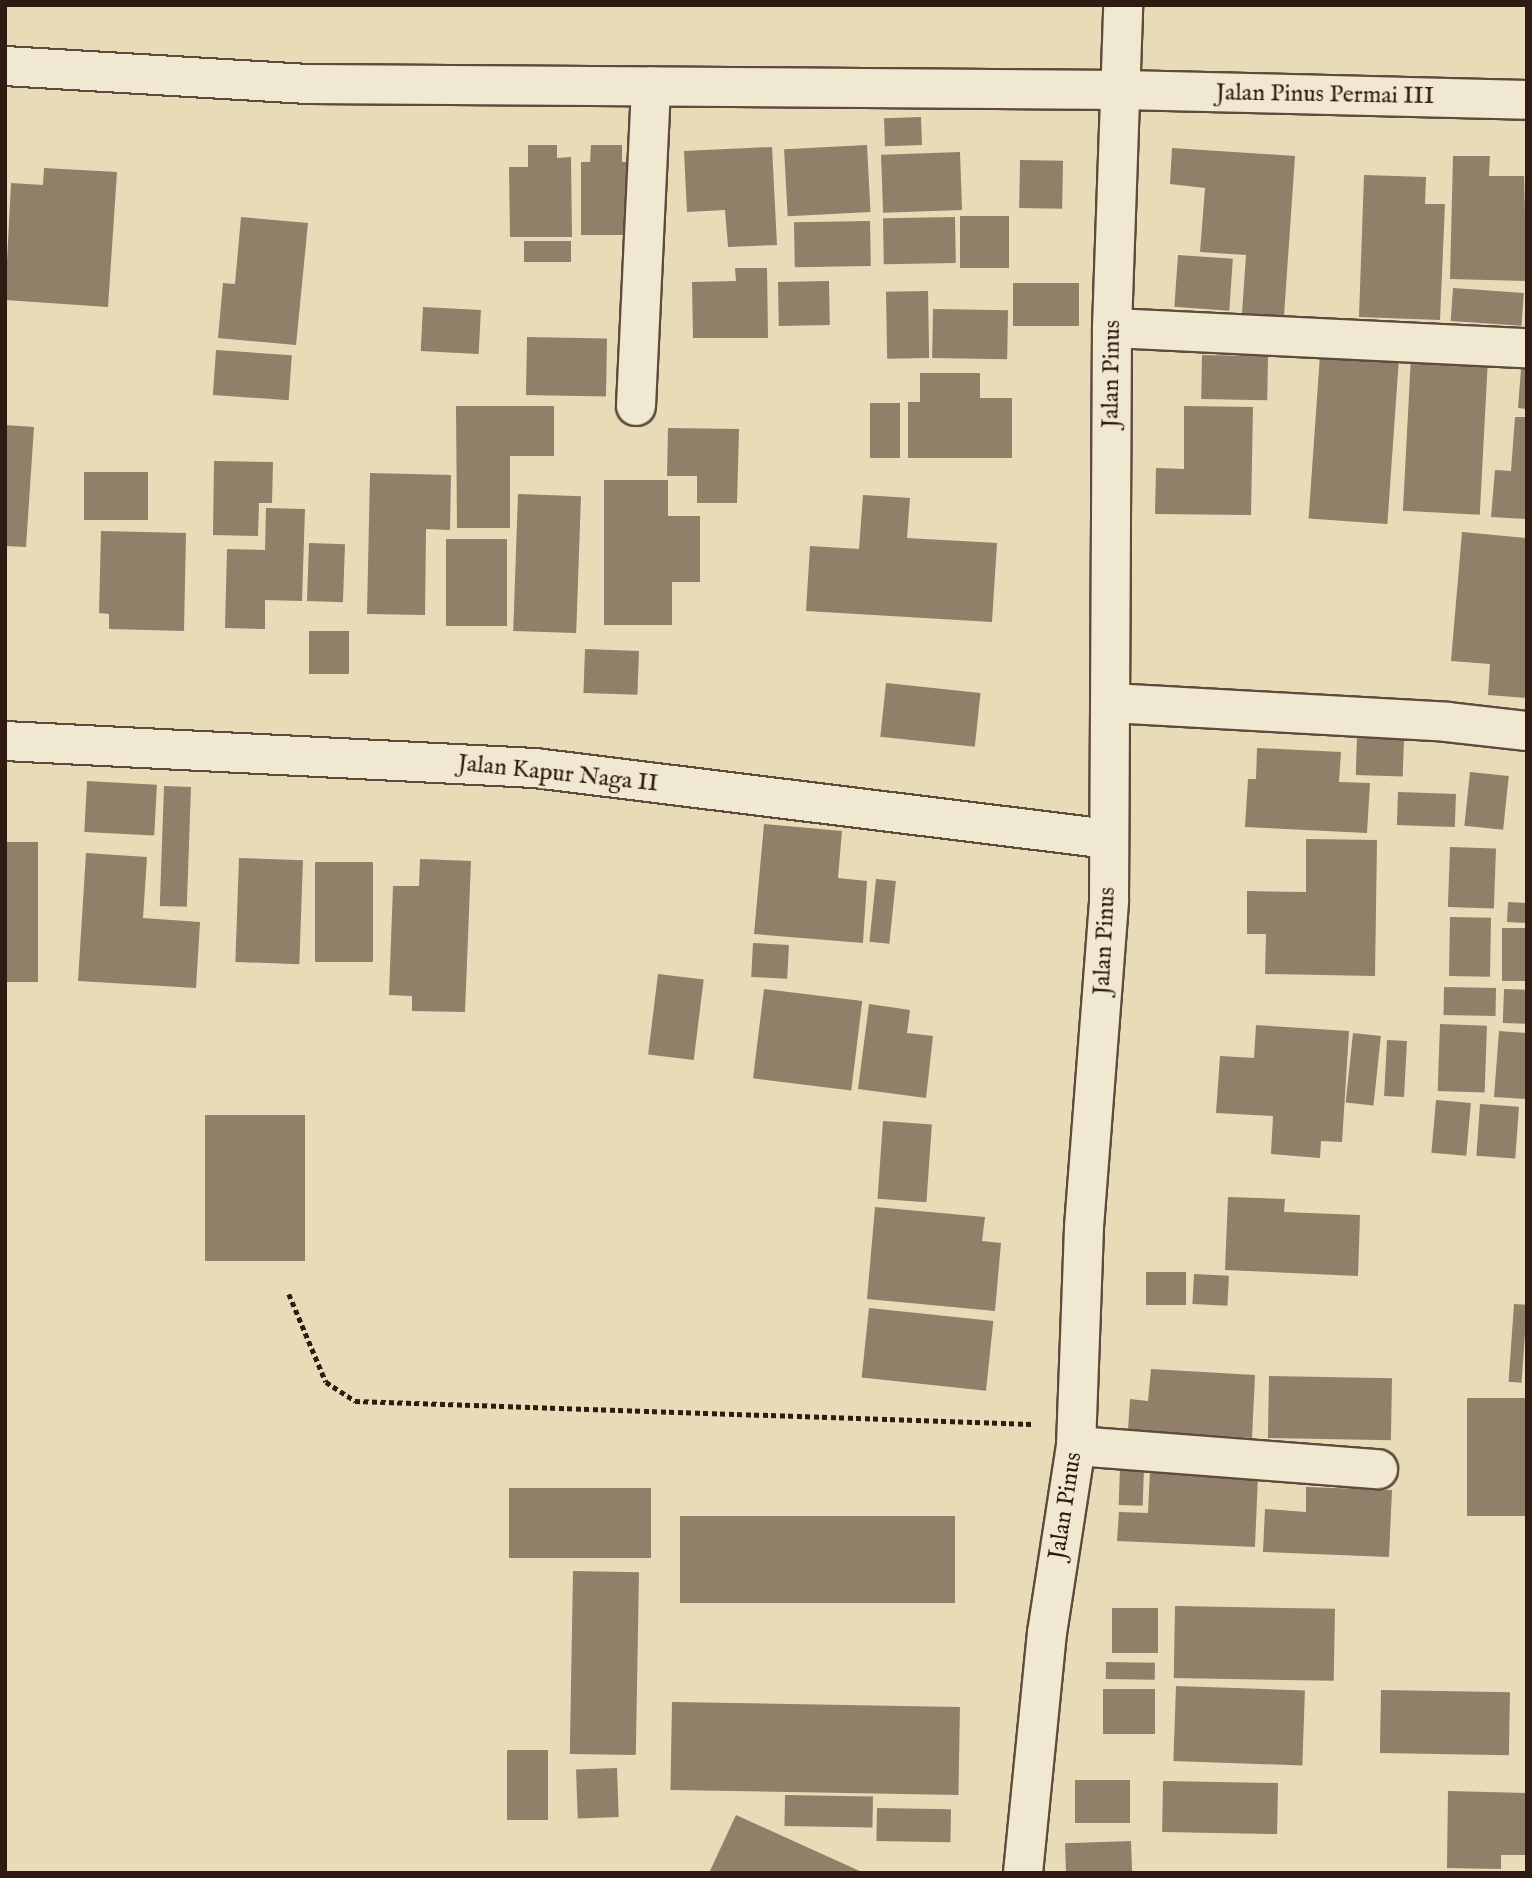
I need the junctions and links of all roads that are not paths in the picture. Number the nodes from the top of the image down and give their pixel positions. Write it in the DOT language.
graph roads {
  1 [pos="1123,5"];
  2 [pos="5,66"];
  3 [pos="652,86"];
  4 [pos="1123,90"];
  5 [pos="1527,100"];
  6 [pos="1112,328"];
  7 [pos="1527,348"];
  8 [pos="636,406"];
  9 [pos="1111,703"];
  10 [pos="1527,731"];
  11 [pos="5,741"];
  12 [pos="1108,839"];
  13 [pos="1076,1435"];
  14 [pos="1378,1469"];
  15 [pos="1023,1873"];
  1 -- 4 [label="street, Jalan Pinus"];
  2 -- 3 [label="street, Jalan Pinus Permai III"];
  3 -- 4 [label="street, Jalan Pinus Permai III"];
  3 -- 8 [label="street"];
  4 -- 5 [label="street, Jalan Pinus Permai III"];
  4 -- 6 [label="street, Jalan Pinus"];
  6 -- 7 [label="street"];
  6 -- 9 [label="street, Jalan Pinus"];
  9 -- 10 [label="street"];
  9 -- 12 [label="street, Jalan Pinus"];
  11 -- 12 [label="street, Jalan Kapur Naga II"];
  12 -- 13 [label="street, Jalan Pinus"];
  13 -- 14 [label="street"];
  13 -- 15 [label="street, Jalan Pinus"];
}
